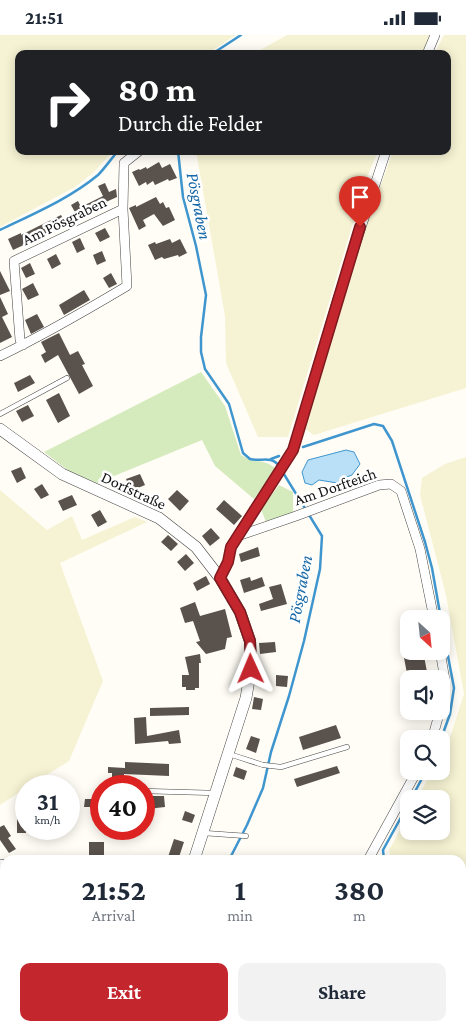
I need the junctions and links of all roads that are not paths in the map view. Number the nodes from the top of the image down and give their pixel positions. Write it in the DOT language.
graph roads {
  1 [pos="435,35"];
  2 [pos="428,50"];
  3 [pos="134,155"];
  4 [pos="385,155"];
  5 [pos="123,209"];
  6 [pos="23,345"];
  7 [pos="0,356"];
  8 [pos="67,378"];
  9 [pos="0,415"];
  10 [pos="0,429"];
  11 [pos="238,536"];
  12 [pos="220,578"];
  13 [pos="432,610"];
  14 [pos="347,747"];
  15 [pos="229,754"];
  16 [pos="412,780"];
  17 [pos="155,791"];
  18 [pos="216,793"];
  19 [pos="203,833"];
  20 [pos="246,837"];
  21 [pos="196,855"];
  22 [pos="371,855"];
  1 -- 2 [label="street"];
  3 -- 5 [label="street, Am Pösgraben"];
  4 -- 11 [label="street"];
  5 -- 6 [label="street, Am Pösgraben"];
  5 -- 6 [label="street, Am Pösgraben"];
  6 -- 7 [label="street, Am Pösgraben"];
  8 -- 9 [label="lane"];
  10 -- 12 [label="street, Dorfstraße"];
  11 -- 12 [label="street"];
  11 -- 13 [label="street, Am Dorfteich"];
  12 -- 15 [label="street, Dorfstraße"];
  14 -- 15 [label="lane"];
  15 -- 18 [label="street, Dorfstraße"];
  16 -- 22 [label="street"];
  17 -- 18 [label="lane"];
  18 -- 19 [label="street, Dorfstraße"];
  19 -- 20 [label="lane"];
  19 -- 21 [label="street, Dorfstraße"];
}
